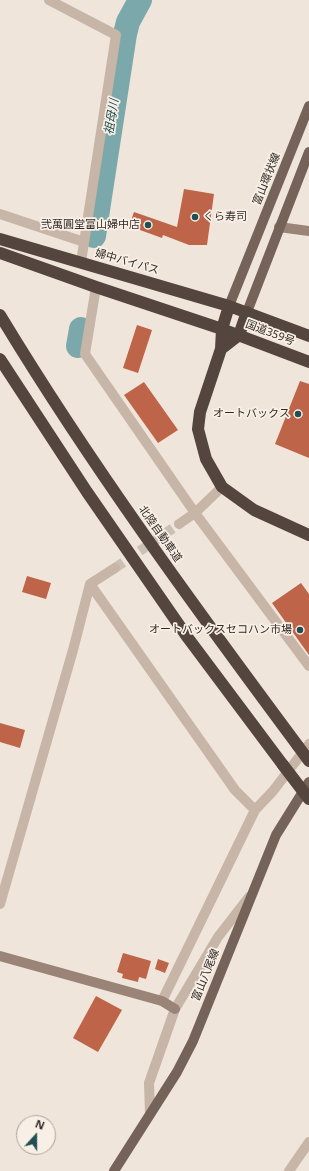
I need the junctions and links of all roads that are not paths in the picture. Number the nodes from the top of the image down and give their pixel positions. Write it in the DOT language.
graph roads {
  1 [pos="49,0"];
  2 [pos="309,106"];
  3 [pos="309,152"];
  4 [pos="0,214"];
  5 [pos="279,227"];
  6 [pos="309,231"];
  7 [pos="0,239"];
  8 [pos="84,242"];
  9 [pos="0,253"];
  10 [pos="81,262"];
  11 [pos="96,287"];
  12 [pos="229,306"];
  13 [pos="247,312"];
  14 [pos="0,314"];
  15 [pos="222,329"];
  16 [pos="239,335"];
  17 [pos="309,336"];
  18 [pos="221,349"];
  19 [pos="0,359"];
  20 [pos="309,362"];
  21 [pos="222,487"];
  22 [pos="195,513"];
  23 [pos="180,524"];
  24 [pos="309,536"];
  25 [pos="115,568"];
  26 [pos="90,584"];
  27 [pos="309,666"];
  28 [pos="303,745"];
  29 [pos="309,761"];
  30 [pos="309,782"];
  31 [pos="309,799"];
  32 [pos="255,810"];
  33 [pos="252,894"];
  34 [pos="0,904"];
  35 [pos="0,956"];
  36 [pos="162,1001"];
  37 [pos="175,1009"];
  38 [pos="150,1114"];
  39 [pos="309,1142"];
  40 [pos="114,1171"];
  41 [pos="289,1171"];
  1 -- 8 [label="street"];
  2 -- 12 [label="main road, 富山環状線"];
  3 -- 5 [label="main road"];
  4 -- 8 [label="street"];
  5 -- 6 [label="street"];
  5 -- 13 [label="main road"];
  7 -- 10 [label="highway, 婦中バイパス"];
  8 -- 10 [label="street"];
  9 -- 11 [label="highway"];
  10 -- 12 [label="highway, 婦中バイパス"];
  11 -- 15 [label="highway"];
  11 -- 22 [label="street"];
  12 -- 13 [label="highway, 婦中バイパス"];
  12 -- 15 [label="highway"];
  13 -- 16 [label="highway"];
  13 -- 17 [label="highway, 国道359号"];
  14 -- 28 [label="highway, 北陸自動車道"];
  15 -- 16 [label="highway, 国道359号"];
  15 -- 18 [label="highway"];
  16 -- 18 [label="highway"];
  16 -- 20 [label="highway, 国道359号"];
  18 -- 21 [label="highway"];
  19 -- 31 [label="highway, bridge"];
  21 -- 22 [label="street"];
  21 -- 24 [label="highway"];
  22 -- 23 [label="street"];
  22 -- 27 [label="street"];
  25 -- 26 [label="street"];
  26 -- 32 [label="street"];
  26 -- 34 [label="street"];
  28 -- 29 [label="highway, 北陸自動車道, bridge"];
  28 -- 32 [label="street"];
  30 -- 33 [label="main road, 富山八尾線"];
  32 -- 36 [label="street"];
  33 -- 37 [label="street"];
  33 -- 38 [label="main road, 富山八尾線"];
  35 -- 36 [label="street"];
  36 -- 37 [label="street"];
  37 -- 38 [label="street"];
  38 -- 40 [label="main road, 富山八尾線"];
  39 -- 41 [label="street"];
}
